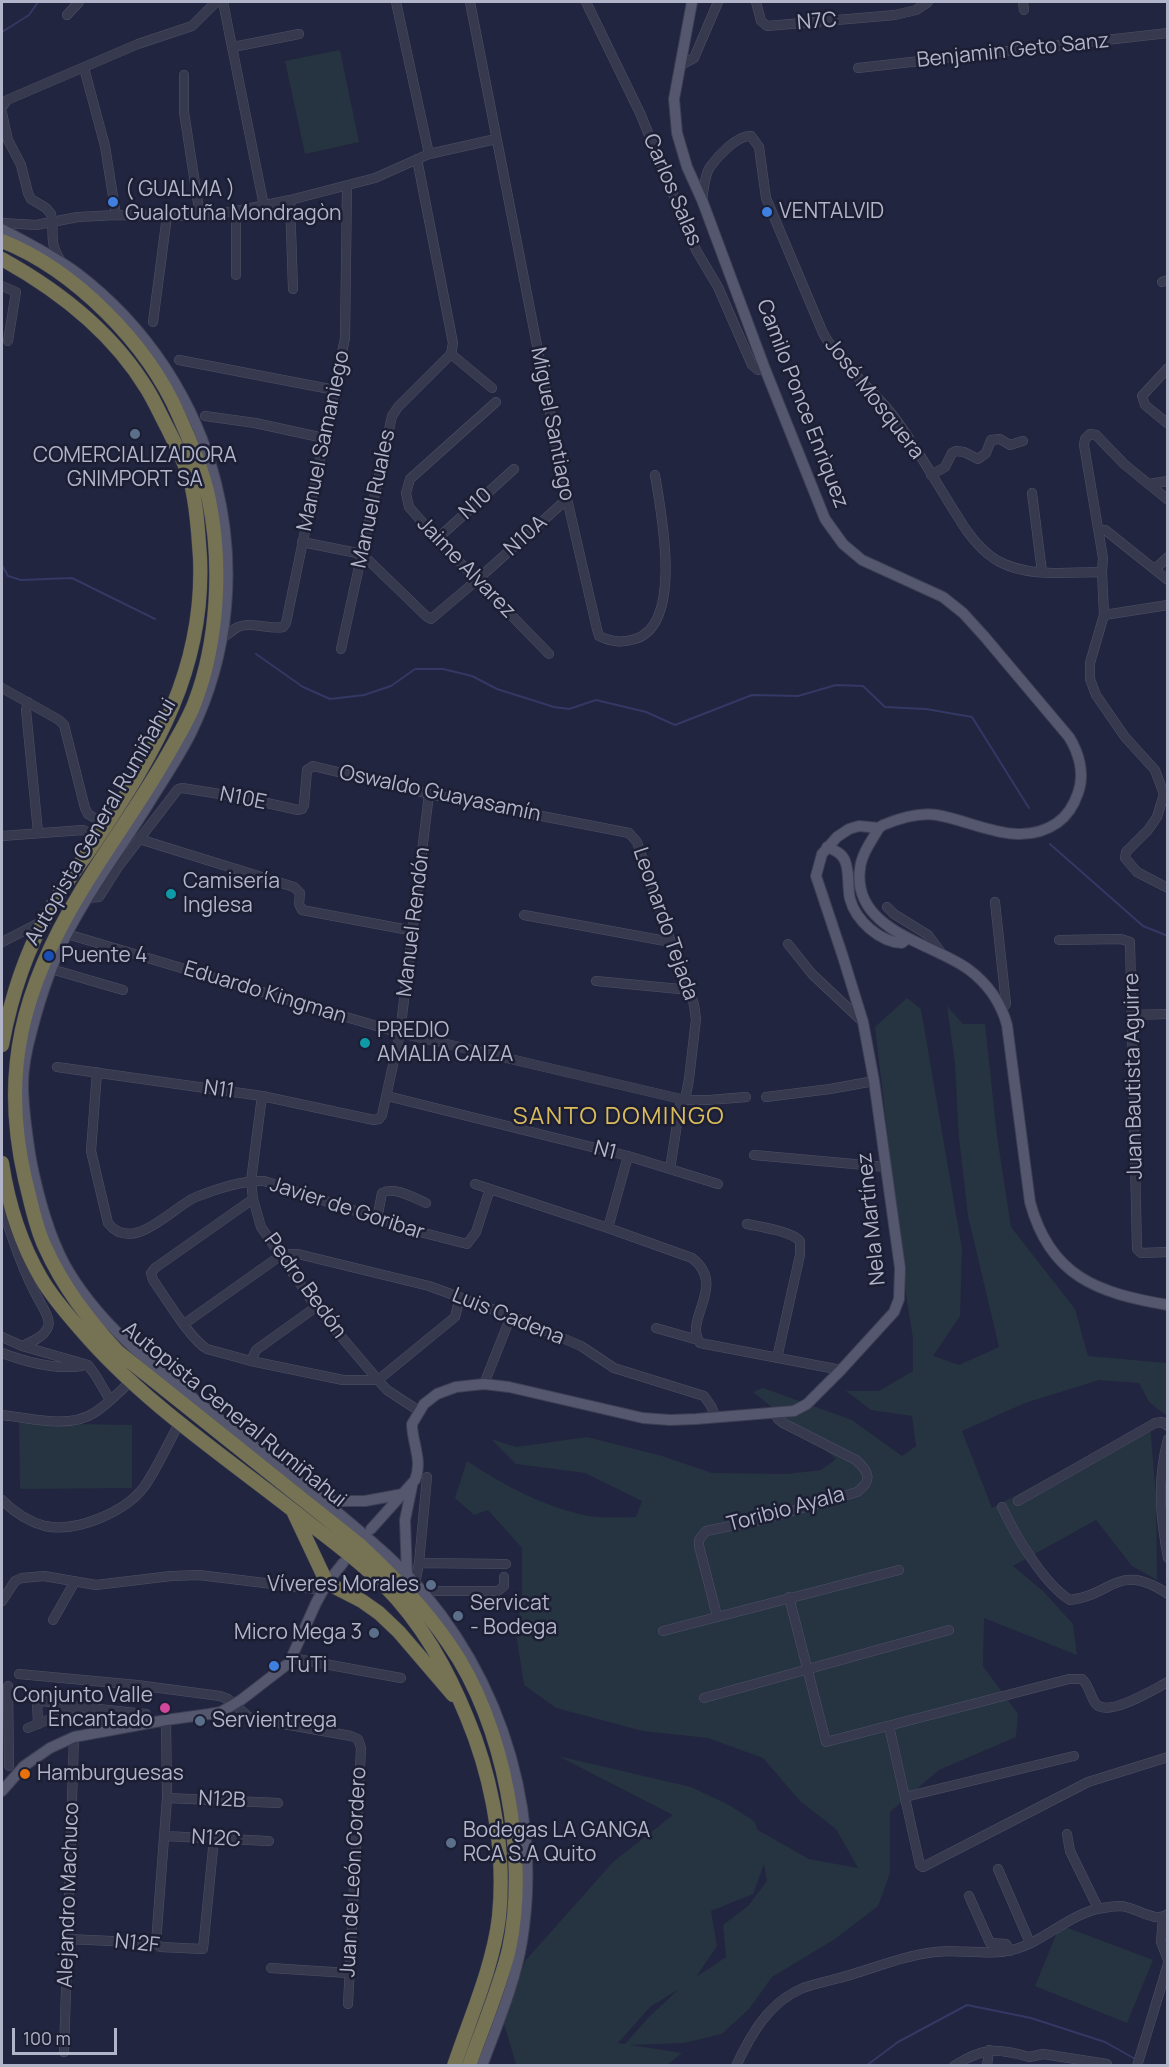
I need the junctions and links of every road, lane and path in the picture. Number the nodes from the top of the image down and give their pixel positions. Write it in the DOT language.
graph roads {
  1 [pos="79,2"];
  2 [pos="216,2"];
  3 [pos="223,2"];
  4 [pos="396,2"];
  5 [pos="470,2"];
  6 [pos="586,2"];
  7 [pos="692,2"];
  8 [pos="718,2"];
  9 [pos="756,2"];
  10 [pos="928,2"];
  11 [pos="67,15"];
  12 [pos="1167,33"];
  13 [pos="299,34"];
  14 [pos="233,47"];
  15 [pos="679,66"];
  16 [pos="84,68"];
  17 [pos="858,68"];
  18 [pos="184,75"];
  19 [pos="2,108"];
  20 [pos="496,139"];
  21 [pos="429,154"];
  22 [pos="417,159"];
  23 [pos="347,186"];
  24 [pos="290,200"];
  25 [pos="702,200"];
  26 [pos="264,206"];
  27 [pos="236,211"];
  28 [pos="116,215"];
  29 [pos="167,216"];
  30 [pos="200,216"];
  31 [pos="53,221"];
  32 [pos="2,223"];
  33 [pos="2,229"];
  34 [pos="2,241"];
  35 [pos="2,259"];
  36 [pos="62,263"];
  37 [pos="237,275"];
  38 [pos="2,286"];
  39 [pos="293,289"];
  40 [pos="153,322"];
  41 [pos="8,341"];
  42 [pos="451,354"];
  43 [pos="179,360"];
  44 [pos="1167,368"];
  45 [pos="765,369"];
  46 [pos="492,388"];
  47 [pos="335,390"];
  48 [pos="496,402"];
  49 [pos="205,416"];
  50 [pos="1167,424"];
  51 [pos="324,438"];
  52 [pos="1023,441"];
  53 [pos="514,469"];
  54 [pos="931,475"];
  55 [pos="655,476"];
  56 [pos="1167,482"];
  57 [pos="1149,484"];
  58 [pos="1032,493"];
  59 [pos="567,499"];
  60 [pos="1167,500"];
  61 [pos="1099,530"];
  62 [pos="437,539"];
  63 [pos="302,542"];
  64 [pos="362,554"];
  65 [pos="1167,557"];
  66 [pos="1155,569"];
  67 [pos="1041,572"];
  68 [pos="1102,572"];
  69 [pos="477,580"];
  70 [pos="1167,580"];
  71 [pos="1167,605"];
  72 [pos="1104,615"];
  73 [pos="221,638"];
  74 [pos="341,649"];
  75 [pos="549,654"];
  76 [pos="2,688"];
  77 [pos="28,702"];
  78 [pos="429,794"];
  79 [pos="298,810"];
  80 [pos="106,825"];
  81 [pos="879,828"];
  82 [pos="618,830"];
  83 [pos="38,832"];
  84 [pos="2,836"];
  85 [pos="98,837"];
  86 [pos="139,839"];
  87 [pos="827,847"];
  88 [pos="1167,888"];
  89 [pos="88,898"];
  90 [pos="995,902"];
  91 [pos="887,907"];
  92 [pos="524,915"];
  93 [pos="45,920"];
  94 [pos="414,931"];
  95 [pos="67,934"];
  96 [pos="908,938"];
  97 [pos="1059,940"];
  98 [pos="2,942"];
  99 [pos="671,942"];
  100 [pos="788,944"];
  101 [pos="944,956"];
  102 [pos="51,969"];
  103 [pos="596,981"];
  104 [pos="123,990"];
  105 [pos="690,990"];
  106 [pos="1002,1009"];
  107 [pos="1167,1014"];
  108 [pos="1132,1015"];
  109 [pos="862,1022"];
  110 [pos="400,1033"];
  111 [pos="2,1045"];
  112 [pos="57,1067"];
  113 [pos="97,1072"];
  114 [pos="874,1081"];
  115 [pos="262,1096"];
  116 [pos="387,1096"];
  117 [pos="766,1097"];
  118 [pos="746,1098"];
  119 [pos="685,1100"];
  120 [pos="379,1119"];
  121 [pos="754,1155"];
  122 [pos="628,1156"];
  123 [pos="2,1163"];
  124 [pos="887,1167"];
  125 [pos="670,1169"];
  126 [pos="251,1180"];
  127 [pos="475,1184"];
  128 [pos="718,1184"];
  129 [pos="490,1189"];
  130 [pos="253,1199"];
  131 [pos="426,1203"];
  132 [pos="2,1206"];
  133 [pos="377,1219"];
  134 [pos="747,1224"];
  135 [pos="608,1228"];
  136 [pos="19,1240"];
  137 [pos="1167,1252"];
  138 [pos="280,1256"];
  139 [pos="460,1298"];
  140 [pos="1167,1305"];
  141 [pos="316,1307"];
  142 [pos="511,1316"];
  143 [pos="184,1324"];
  144 [pos="656,1328"];
  145 [pos="2,1337"];
  146 [pos="698,1340"];
  147 [pos="22,1346"];
  148 [pos="2,1353"];
  149 [pos="777,1358"];
  150 [pos="251,1361"];
  151 [pos="88,1365"];
  152 [pos="841,1371"];
  153 [pos="378,1380"];
  154 [pos="130,1382"];
  155 [pos="484,1384"];
  156 [pos="110,1400"];
  157 [pos="419,1411"];
  158 [pos="775,1414"];
  159 [pos="2,1415"];
  160 [pos="716,1418"];
  161 [pos="180,1422"];
  162 [pos="1167,1426"];
  163 [pos="1167,1439"];
  164 [pos="427,1477"];
  165 [pos="412,1484"];
  166 [pos="403,1494"];
  167 [pos="2,1500"];
  168 [pos="323,1501"];
  169 [pos="365,1501"];
  170 [pos="1018,1501"];
  171 [pos="1002,1507"];
  172 [pos="292,1509"];
  173 [pos="385,1511"];
  174 [pos="371,1529"];
  175 [pos="405,1533"];
  176 [pos="1167,1558"];
  177 [pos="343,1563"];
  178 [pos="419,1563"];
  179 [pos="506,1564"];
  180 [pos="899,1570"];
  181 [pos="504,1577"];
  182 [pos="74,1583"];
  183 [pos="414,1583"];
  184 [pos="325,1587"];
  185 [pos="1167,1594"];
  186 [pos="789,1597"];
  187 [pos="2,1601"];
  188 [pos="717,1616"];
  189 [pos="53,1620"];
  190 [pos="663,1630"];
  191 [pos="949,1630"];
  192 [pos="292,1658"];
  193 [pos="807,1669"];
  194 [pos="18,1674"];
  195 [pos="401,1678"];
  196 [pos="1167,1682"];
  197 [pos="8,1686"];
  198 [pos="704,1698"];
  199 [pos="234,1704"];
  200 [pos="463,1706"];
  201 [pos="79,1707"];
  202 [pos="99,1709"];
  203 [pos="146,1714"];
  204 [pos="166,1720"];
  205 [pos="889,1726"];
  206 [pos="102,1731"];
  207 [pos="74,1737"];
  208 [pos="1074,1756"];
  209 [pos="1167,1757"];
  210 [pos="5,1766"];
  211 [pos="24,1766"];
  212 [pos="2,1791"];
  213 [pos="905,1797"];
  214 [pos="167,1798"];
  215 [pos="278,1803"];
  216 [pos="1067,1834"];
  217 [pos="164,1836"];
  218 [pos="214,1839"];
  219 [pos="269,1841"];
  220 [pos="998,1869"];
  221 [pos="969,1896"];
  222 [pos="1098,1908"];
  223 [pos="1165,1920"];
  224 [pos="67,1939"];
  225 [pos="156,1943"];
  226 [pos="1030,1943"];
  227 [pos="1010,1951"];
  228 [pos="1167,1962"];
  229 [pos="271,1968"];
  230 [pos="348,1973"];
  231 [pos="348,2004"];
  232 [pos="989,2050"];
  233 [pos="64,2052"];
  234 [pos="1029,2056"];
  235 [pos="1107,2064"];
  236 [pos="454,2066"];
  237 [pos="469,2066"];
  238 [pos="482,2066"];
  239 [pos="736,2066"];
  240 [pos="954,2066"];
  241 [pos="987,2066"];
  242 [pos="1036,2066"];
  243 [pos="1137,2066"];
  1 -- 11 [label="street"];
  2 -- 16 [label="street"];
  3 -- 14 [label="street"];
  4 -- 21 [label="street"];
  5 -- 20 [label="street, Miguel Santiago"];
  6 -- 45 [label="street, Carlos Salas"];
  7 -- 15 [label="main road, Camilo Ponce Enrìquez"];
  8 -- 15 [label="street"];
  9 -- 10 [label="street, N7C"];
  12 -- 17 [label="street, Benjamin Geto Sanz"];
  13 -- 14 [label="street"];
  14 -- 26 [label="street"];
  15 -- 25 [label="main road, Camilo Ponce Enrìquez"];
  16 -- 19 [label="street"];
  16 -- 28 [label="street"];
  18 -- 30 [label="street"];
  19 -- 31 [label="street"];
  20 -- 21 [label="street"];
  20 -- 59 [label="street, Miguel Santiago"];
  21 -- 22 [label="street"];
  22 -- 23 [label="street"];
  22 -- 42 [label="street"];
  23 -- 24 [label="street"];
  23 -- 47 [label="street, Manuel Samaniego"];
  24 -- 26 [label="street"];
  24 -- 39 [label="street"];
  25 -- 45 [label="main road, Camilo Ponce Enrìquez"];
  25 -- 54 [label="street, José Mosquera"];
  26 -- 27 [label="street"];
  27 -- 30 [label="street"];
  27 -- 37 [label="street"];
  28 -- 29 [label="street"];
  28 -- 31 [label="street"];
  29 -- 30 [label="street"];
  29 -- 40 [label="street"];
  31 -- 32 [label="street"];
  31 -- 36 [label="street"];
  33 -- 36 [label="main road"];
  34 -- 237 [label="highway, Autopista General Rumiñahui"];
  35 -- 80 [label="highway, Autopista General Rumiñahui"];
  36 -- 73 [label="main road"];
  38 -- 41 [label="street"];
  42 -- 46 [label="street"];
  42 -- 64 [label="street, Manuel Ruales"];
  43 -- 47 [label="street"];
  44 -- 50 [label="street"];
  45 -- 81 [label="main road, Camilo Ponce Enrìquez"];
  47 -- 51 [label="street, Manuel Samaniego"];
  48 -- 62 [label="street, Jaime Alvarez"];
  49 -- 51 [label="street"];
  51 -- 63 [label="street, Manuel Samaniego"];
  52 -- 54 [label="street"];
  53 -- 62 [label="street, N10"];
  54 -- 67 [label="street, José Mosquera"];
  55 -- 59 [label="street, Miguel Santiago"];
  56 -- 57 [label="street"];
  57 -- 60 [label="street"];
  57 -- 61 [label="street"];
  58 -- 67 [label="street"];
  59 -- 69 [label="street, N10A"];
  61 -- 66 [label="street"];
  61 -- 68 [label="street"];
  62 -- 69 [label="street, Jaime Alvarez"];
  63 -- 64 [label="street"];
  63 -- 73 [label="street, Manuel Samaniego"];
  64 -- 69 [label="street, N10A"];
  64 -- 74 [label="street, Manuel Ruales"];
  65 -- 66 [label="street"];
  66 -- 70 [label="street"];
  67 -- 68 [label="street, José Mosquera"];
  68 -- 72 [label="street"];
  69 -- 75 [label="street, Jaime Alvarez"];
  71 -- 72 [label="street"];
  72 -- 88 [label="street"];
  73 -- 89 [label="main road"];
  76 -- 77 [label="street"];
  77 -- 80 [label="street"];
  77 -- 83 [label="street"];
  78 -- 79 [label="street, Oswaldo Guayasamín"];
  78 -- 82 [label="street, Oswaldo Guayasamín"];
  78 -- 94 [label="street, Manuel Rendón"];
  79 -- 86 [label="street, N10E"];
  80 -- 85 [label="highway, Autopista General Rumiñahui"];
  81 -- 87 [label="main road"];
  81 -- 96 [label="main road"];
  82 -- 99 [label="street, Leonardo Tejada"];
  83 -- 84 [label="street"];
  83 -- 85 [label="street"];
  85 -- 93 [label="highway, Autopista General Rumiñahui"];
  86 -- 89 [label="street"];
  86 -- 94 [label="street"];
  87 -- 96 [label="main road"];
  87 -- 109 [label="main road, Nela Martínez"];
  89 -- 95 [label="main road"];
  90 -- 106 [label="street"];
  91 -- 101 [label="street"];
  92 -- 99 [label="street"];
  93 -- 98 [label="street"];
  93 -- 111 [label="highway, Autopista General Rumiñahui"];
  94 -- 110 [label="street, Manuel Rendón"];
  95 -- 102 [label="main road"];
  95 -- 110 [label="street, Eduardo Kingman"];
  96 -- 101 [label="main road"];
  97 -- 108 [label="street, Juan Bautista Aguirre"];
  99 -- 105 [label="street, Leonardo Tejada"];
  100 -- 109 [label="street"];
  101 -- 106 [label="main road"];
  102 -- 104 [label="street"];
  102 -- 168 [label="main road"];
  103 -- 105 [label="street"];
  105 -- 119 [label="street, Leonardo Tejada"];
  106 -- 140 [label="main road"];
  107 -- 108 [label="street"];
  108 -- 137 [label="street, Juan Bautista Aguirre"];
  109 -- 114 [label="main road, Nela Martínez"];
  110 -- 116 [label="street, Manuel Rendón"];
  110 -- 119 [label="street, Eduardo Kingman"];
  112 -- 113 [label="street, N11"];
  113 -- 115 [label="street, N11"];
  113 -- 126 [label="street, Javier de Goribar"];
  114 -- 117 [label="street"];
  114 -- 124 [label="main road, Nela Martínez"];
  115 -- 120 [label="street, N11"];
  115 -- 126 [label="street, Pedro Bedón"];
  116 -- 120 [label="street, Manuel Rendón"];
  116 -- 122 [label="street, N1"];
  118 -- 119 [label="street, Eduardo Kingman"];
  119 -- 125 [label="street, Leonardo Tejada"];
  121 -- 124 [label="street"];
  122 -- 125 [label="street, N1"];
  122 -- 135 [label="street"];
  123 -- 136 [label="highway, Autopista General Rumiñahui"];
  124 -- 152 [label="main road, Nela Martínez"];
  125 -- 128 [label="street, N1"];
  126 -- 130 [label="street, Pedro Bedón"];
  126 -- 133 [label="street, Javier de Goribar"];
  127 -- 129 [label="street"];
  129 -- 133 [label="street, Javier de Goribar"];
  129 -- 135 [label="street"];
  130 -- 138 [label="street, Pedro Bedón"];
  130 -- 143 [label="street"];
  131 -- 133 [label="street"];
  132 -- 136 [label="street"];
  134 -- 149 [label="street"];
  135 -- 146 [label="street"];
  136 -- 147 [label="street"];
  136 -- 154 [label="highway, Autopista General Rumiñahui"];
  138 -- 139 [label="street, Luis Cadena"];
  138 -- 141 [label="street, Pedro Bedón"];
  138 -- 143 [label="street"];
  139 -- 142 [label="street, Luis Cadena"];
  139 -- 153 [label="street"];
  141 -- 150 [label="street"];
  141 -- 153 [label="street, Pedro Bedón"];
  142 -- 155 [label="street"];
  142 -- 160 [label="street, Luis Cadena"];
  143 -- 150 [label="street"];
  144 -- 146 [label="street"];
  145 -- 147 [label="street"];
  146 -- 149 [label="street"];
  147 -- 151 [label="street"];
  148 -- 151 [label="street"];
  149 -- 152 [label="street"];
  150 -- 153 [label="street"];
  151 -- 156 [label="street"];
  152 -- 158 [label="main road, Nela Martínez"];
  153 -- 157 [label="street, Pedro Bedón"];
  154 -- 156 [label="street"];
  154 -- 161 [label="highway, Autopista General Rumiñahui"];
  155 -- 157 [label="main road, Nela Martínez"];
  155 -- 160 [label="main road, Nela Martínez"];
  156 -- 159 [label="street"];
  157 -- 165 [label="main road"];
  158 -- 160 [label="main road, Nela Martínez"];
  158 -- 188 [label="street, Toribio Ayala"];
  161 -- 167 [label="street"];
  161 -- 172 [label="highway, Autopista General Rumiñahui"];
  162 -- 170 [label="street"];
  163 -- 176 [label="street"];
  164 -- 178 [label="street"];
  165 -- 166 [label="main road"];
  165 -- 175 [label="main road"];
  166 -- 169 [label="main road"];
  166 -- 173 [label="main road"];
  168 -- 169 [label="main road"];
  168 -- 183 [label="main road"];
  169 -- 173 [label="main road"];
  171 -- 185 [label="street"];
  172 -- 184 [label="highway"];
  172 -- 200 [label="highway, Autopista General Rumiñahui"];
  173 -- 174 [label="main road"];
  173 -- 175 [label="main road"];
  175 -- 183 [label="main road"];
  177 -- 184 [label="main road"];
  178 -- 179 [label="street"];
  178 -- 183 [label="street"];
  180 -- 186 [label="street"];
  181 -- 183 [label="street"];
  182 -- 184 [label="street"];
  182 -- 187 [label="street"];
  182 -- 189 [label="street"];
  183 -- 238 [label="main road"];
  184 -- 192 [label="main road"];
  184 -- 200 [label="highway"];
  186 -- 188 [label="street"];
  186 -- 193 [label="street"];
  188 -- 190 [label="street"];
  191 -- 193 [label="street"];
  192 -- 195 [label="street"];
  192 -- 199 [label="main road"];
  193 -- 198 [label="street"];
  193 -- 205 [label="street"];
  194 -- 199 [label="street"];
  196 -- 205 [label="street"];
  197 -- 210 [label="street"];
  199 -- 204 [label="main road"];
  199 -- 230 [label="street, Juan de León Cordero"];
  200 -- 236 [label="highway, Autopista General Rumiñahui"];
  201 -- 201 [label="street"];
  201 -- 202 [label="street"];
  202 -- 203 [label="street"];
  202 -- 206 [label="street"];
  204 -- 206 [label="main road"];
  204 -- 214 [label="street"];
  205 -- 213 [label="street"];
  206 -- 207 [label="main road"];
  207 -- 211 [label="main road"];
  207 -- 224 [label="street, Alejandro Machuco"];
  208 -- 213 [label="street"];
  209 -- 213 [label="street"];
  210 -- 211 [label="street"];
  211 -- 212 [label="main road"];
  214 -- 215 [label="street, N12B"];
  214 -- 217 [label="street"];
  216 -- 222 [label="street"];
  217 -- 218 [label="street, N12C"];
  217 -- 225 [label="street"];
  218 -- 219 [label="street, N12C"];
  218 -- 225 [label="street, N12F"];
  220 -- 226 [label="street"];
  221 -- 227 [label="street"];
  222 -- 223 [label="street"];
  222 -- 226 [label="street"];
  223 -- 228 [label="street"];
  224 -- 225 [label="street, N12F"];
  224 -- 233 [label="street, Alejandro Machuco"];
  226 -- 227 [label="street"];
  227 -- 239 [label="street"];
  228 -- 243 [label="street"];
  229 -- 230 [label="street"];
  230 -- 231 [label="street, Juan de León Cordero"];
  232 -- 234 [label="street"];
  232 -- 240 [label="street"];
  232 -- 241 [label="street"];
  234 -- 235 [label="street"];
  234 -- 242 [label="street"];
}
